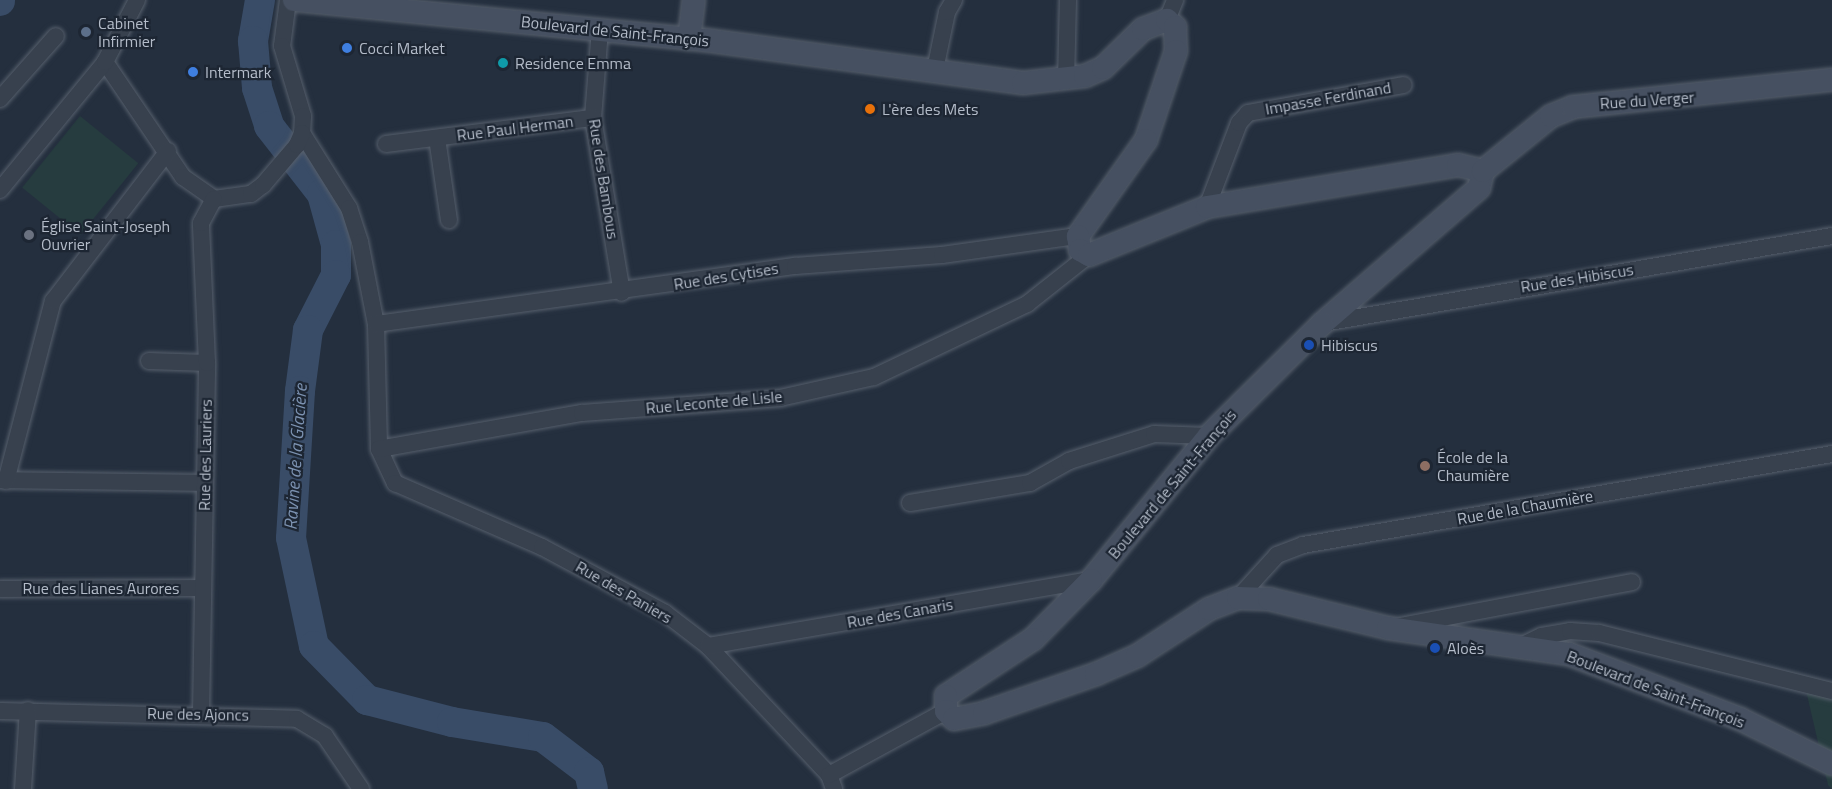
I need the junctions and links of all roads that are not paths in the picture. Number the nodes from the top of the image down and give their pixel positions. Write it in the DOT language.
graph roads {
  1 [pos="136,0"];
  2 [pos="288,0"];
  3 [pos="294,0"];
  4 [pos="694,0"];
  5 [pos="954,0"];
  6 [pos="1068,0"];
  7 [pos="1171,10"];
  8 [pos="600,29"];
  9 [pos="56,36"];
  10 [pos="689,39"];
  11 [pos="105,62"];
  12 [pos="935,70"];
  13 [pos="1832,80"];
  14 [pos="1065,81"];
  15 [pos="1404,85"];
  16 [pos="0,99"];
  17 [pos="593,118"];
  18 [pos="437,138"];
  19 [pos="300,139"];
  20 [pos="386,144"];
  21 [pos="168,151"];
  22 [pos="1484,171"];
  23 [pos="0,190"];
  24 [pos="214,199"];
  25 [pos="1208,207"];
  26 [pos="449,220"];
  27 [pos="1832,236"];
  28 [pos="1083,246"];
  29 [pos="622,293"];
  30 [pos="376,324"];
  31 [pos="1322,324"];
  32 [pos="149,360"];
  33 [pos="207,363"];
  34 [pos="1209,436"];
  35 [pos="379,449"];
  36 [pos="1832,454"];
  37 [pos="3,481"];
  38 [pos="204,483"];
  39 [pos="910,503"];
  40 [pos="1092,580"];
  41 [pos="1632,582"];
  42 [pos="202,588"];
  43 [pos="0,589"];
  44 [pos="1238,598"];
  45 [pos="1388,628"];
  46 [pos="708,646"];
  47 [pos="1518,647"];
  48 [pos="1832,691"];
  49 [pos="28,710"];
  50 [pos="0,711"];
  51 [pos="946,711"];
  52 [pos="201,714"];
  53 [pos="1832,764"];
  54 [pos="831,782"];
  55 [pos="23,789"];
  56 [pos="361,789"];
  1 -- 11 [label="street"];
  2 -- 19 [label="street"];
  3 -- 8 [label="main road, Boulevard de Saint-François"];
  4 -- 10 [label="main road"];
  5 -- 12 [label="street"];
  6 -- 14 [label="street"];
  7 -- 14 [label="main road, Boulevard de Saint-François"];
  7 -- 28 [label="main road, Boulevard de Saint-François"];
  8 -- 10 [label="main road, Boulevard de Saint-François"];
  8 -- 17 [label="street, Rue des Bambous"];
  9 -- 16 [label="street"];
  10 -- 12 [label="main road, Boulevard de Saint-François"];
  11 -- 21 [label="street"];
  11 -- 23 [label="street"];
  12 -- 14 [label="main road, Boulevard de Saint-François"];
  13 -- 22 [label="main road, Rue du Verger"];
  15 -- 25 [label="street, Impasse Ferdinand"];
  17 -- 18 [label="street, Rue Paul Herman"];
  17 -- 29 [label="street, Rue des Bambous"];
  18 -- 20 [label="street, Rue Paul Herman"];
  18 -- 26 [label="street, Rue Paul Herman"];
  19 -- 24 [label="street"];
  19 -- 30 [label="street"];
  21 -- 24 [label="street"];
  21 -- 37 [label="street"];
  22 -- 25 [label="main road"];
  22 -- 31 [label="main road, Boulevard de Saint-François"];
  24 -- 33 [label="street, Rue des Lauriers"];
  25 -- 28 [label="main road"];
  27 -- 31 [label="street, Rue des Hibiscus"];
  28 -- 29 [label="street, Rue des Cytises"];
  28 -- 35 [label="street, Rue Leconte de Lisle"];
  29 -- 30 [label="street, Rue des Cytises"];
  30 -- 35 [label="street"];
  31 -- 34 [label="main road, Boulevard de Saint-François"];
  32 -- 33 [label="street"];
  33 -- 38 [label="street, Rue des Lauriers"];
  34 -- 39 [label="street"];
  34 -- 40 [label="main road, Boulevard de Saint-François"];
  35 -- 46 [label="street, Rue des Paniers"];
  36 -- 44 [label="street, Rue de la Chaumière"];
  37 -- 38 [label="street"];
  38 -- 42 [label="street, Rue des Lauriers"];
  40 -- 46 [label="street, Rue des Canaris"];
  40 -- 51 [label="main road, Boulevard de Saint-François"];
  41 -- 45 [label="street"];
  42 -- 43 [label="street, Rue des Lianes Aurores"];
  42 -- 52 [label="street, Rue des Lauriers"];
  44 -- 45 [label="main road, Boulevard de Saint-François"];
  44 -- 51 [label="main road, Boulevard de Saint-François"];
  45 -- 47 [label="main road, Boulevard de Saint-François"];
  46 -- 54 [label="street, Rue des Paniers"];
  47 -- 48 [label="street"];
  47 -- 53 [label="main road, Boulevard de Saint-François"];
  49 -- 50 [label="street, Rue des Ajoncs"];
  49 -- 52 [label="street, Rue des Ajoncs"];
  49 -- 55 [label="street"];
  51 -- 54 [label="street"];
  52 -- 56 [label="street, Rue des Ajoncs"];
}
